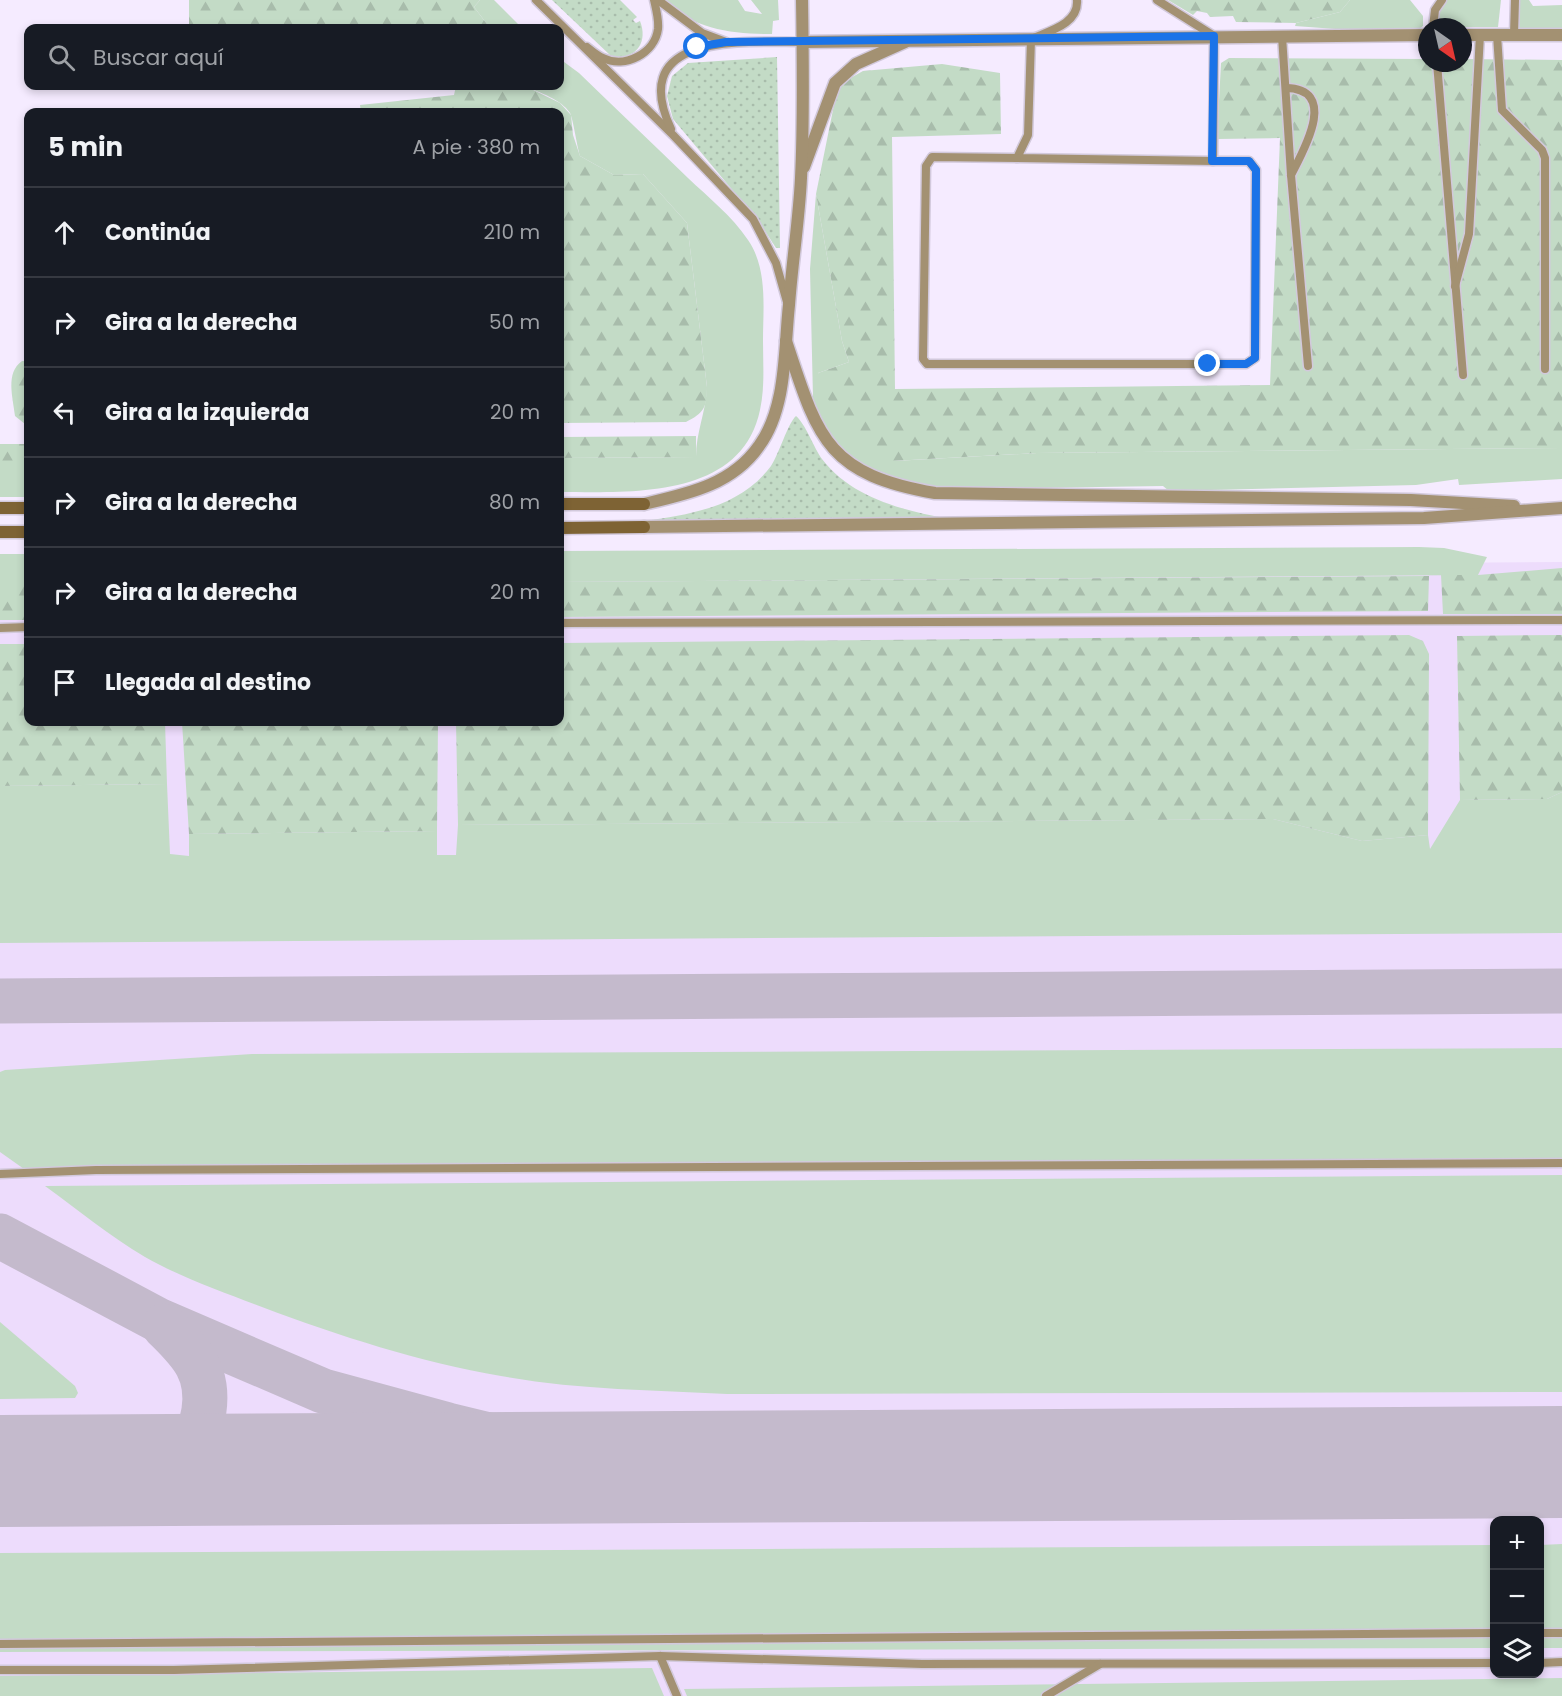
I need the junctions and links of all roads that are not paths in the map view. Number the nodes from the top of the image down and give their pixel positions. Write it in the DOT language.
graph roads {
  1 [pos="656,0"];
  2 [pos="802,0"];
  3 [pos="1077,0"];
  4 [pos="1157,0"];
  5 [pos="1432,0"];
  6 [pos="1442,0"];
  7 [pos="1515,0"];
  8 [pos="537,2"];
  9 [pos="1435,10"];
  10 [pos="1434,18"];
  11 [pos="558,24"];
  12 [pos="565,31"];
  13 [pos="1472,34"];
  14 [pos="1480,34"];
  15 [pos="1497,34"];
  16 [pos="1514,34"];
  17 [pos="1418,35"];
  18 [pos="1562,35"];
  19 [pos="1214,36"];
  20 [pos="1282,36"];
  21 [pos="1031,39"];
  22 [pos="912,40"];
  23 [pos="726,42"];
  24 [pos="802,42"];
  25 [pos="1438,72"];
  26 [pos="1286,88"];
  27 [pos="674,135"];
  28 [pos="1017,158"];
  29 [pos="1212,161"];
  30 [pos="1291,176"];
  31 [pos="801,178"];
  32 [pos="1454,292"];
  33 [pos="788,307"];
  34 [pos="786,341"];
  35 [pos="1308,366"];
  36 [pos="1545,369"];
  37 [pos="1463,375"];
  38 [pos="564,504"];
  39 [pos="644,504"];
  40 [pos="0,508"];
  41 [pos="24,508"];
  42 [pos="1562,508"];
  43 [pos="644,527"];
  44 [pos="564,528"];
  45 [pos="0,532"];
  46 [pos="24,532"];
  47 [pos="1562,620"];
  48 [pos="564,623"];
  49 [pos="24,627"];
  50 [pos="0,628"];
  51 [pos="1562,1163"];
  52 [pos="0,1174"];
  53 [pos="1490,1633"];
  54 [pos="1544,1633"];
  55 [pos="1562,1633"];
  56 [pos="0,1644"];
  57 [pos="660,1656"];
  58 [pos="1562,1662"];
  59 [pos="1101,1663"];
  60 [pos="1490,1663"];
  61 [pos="1544,1663"];
  62 [pos="0,1670"];
  63 [pos="677,1696"];
  64 [pos="1046,1696"];
  1 -- 12 [label="lane"];
  1 -- 23 [label="lane"];
  2 -- 24 [label="street"];
  3 -- 21 [label="lane"];
  4 -- 19 [label="lane"];
  5 -- 9 [label="lane"];
  6 -- 9 [label="lane"];
  7 -- 16 [label="lane"];
  8 -- 11 [label="lane"];
  9 -- 10 [label="lane"];
  12 -- 27 [label="lane"];
  13 -- 14 [label="street"];
  14 -- 15 [label="street"];
  14 -- 32 [label="lane"];
  15 -- 16 [label="street"];
  15 -- 36 [label="lane"];
  16 -- 18 [label="street"];
  17 -- 20 [label="street"];
  19 -- 20 [label="street"];
  19 -- 21 [label="street"];
  19 -- 29 [label="lane"];
  20 -- 26 [label="lane"];
  21 -- 22 [label="street"];
  21 -- 28 [label="lane"];
  22 -- 24 [label="street"];
  22 -- 31 [label="street"];
  23 -- 24 [label="lane"];
  23 -- 27 [label="lane"];
  24 -- 31 [label="street"];
  25 -- 32 [label="lane"];
  26 -- 30 [label="lane"];
  26 -- 30 [label="lane"];
  27 -- 33 [label="lane"];
  28 -- 29 [label="lane"];
  28 -- 29 [label="lane"];
  30 -- 35 [label="lane"];
  31 -- 33 [label="street"];
  32 -- 37 [label="lane"];
  33 -- 34 [label="street"];
  34 -- 39 [label="street"];
  34 -- 42 [label="street"];
  38 -- 39 [label="main road"];
  40 -- 41 [label="main road"];
  42 -- 43 [label="street"];
  43 -- 44 [label="main road"];
  45 -- 46 [label="main road"];
  47 -- 48 [label="lane"];
  49 -- 50 [label="lane"];
  51 -- 52 [label="lane"];
  53 -- 56 [label="lane"];
  54 -- 55 [label="lane"];
  57 -- 59 [label="lane"];
  57 -- 62 [label="lane"];
  57 -- 63 [label="lane"];
  58 -- 61 [label="lane"];
  59 -- 60 [label="lane"];
  59 -- 64 [label="lane"];
}
